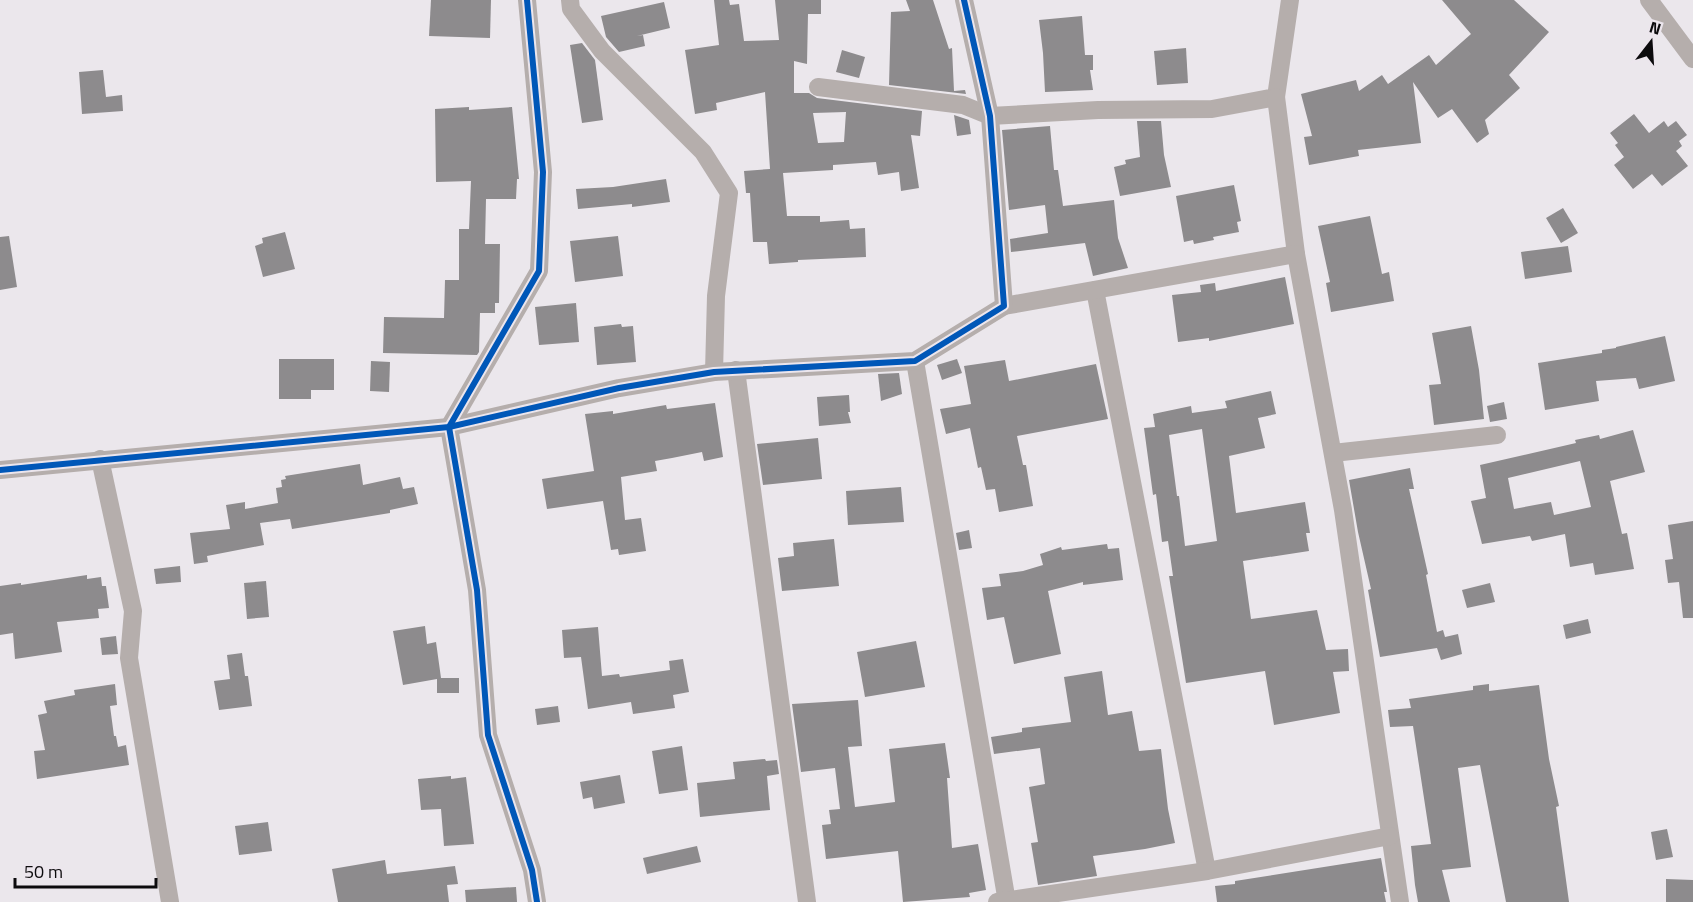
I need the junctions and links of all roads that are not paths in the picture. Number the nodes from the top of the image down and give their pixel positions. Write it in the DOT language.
graph roads {
  1 [pos="527,0"];
  2 [pos="570,0"];
  3 [pos="964,0"];
  4 [pos="1290,0"];
  5 [pos="1649,0"];
  6 [pos="1693,59"];
  7 [pos="818,87"];
  8 [pos="1276,97"];
  9 [pos="990,116"];
  10 [pos="1296,254"];
  11 [pos="1095,290"];
  12 [pos="1004,306"];
  13 [pos="915,361"];
  14 [pos="736,370"];
  15 [pos="714,372"];
  16 [pos="449,427"];
  17 [pos="1497,435"];
  18 [pos="1333,453"];
  19 [pos="100,459"];
  20 [pos="0,470"];
  21 [pos="1390,836"];
  22 [pos="1207,871"];
  23 [pos="170,902"];
  24 [pos="537,902"];
  25 [pos="807,902"];
  26 [pos="1004,902"];
  27 [pos="1400,902"];
  1 -- 16 [label="street"];
  2 -- 15 [label="street"];
  3 -- 9 [label="street"];
  4 -- 8 [label="street"];
  5 -- 6 [label="street"];
  7 -- 9 [label="street"];
  8 -- 9 [label="street"];
  8 -- 10 [label="street"];
  9 -- 12 [label="street"];
  10 -- 11 [label="street"];
  10 -- 18 [label="street"];
  11 -- 12 [label="street"];
  11 -- 22 [label="street"];
  12 -- 13 [label="street"];
  13 -- 14 [label="street"];
  13 -- 26 [label="street"];
  14 -- 15 [label="street"];
  14 -- 25 [label="street"];
  15 -- 16 [label="street"];
  16 -- 19 [label="street"];
  16 -- 24 [label="street"];
  17 -- 18 [label="street"];
  18 -- 21 [label="street"];
  19 -- 20 [label="street"];
  19 -- 23 [label="street"];
  21 -- 22 [label="street"];
  21 -- 27 [label="street"];
  22 -- 26 [label="street"];
}
